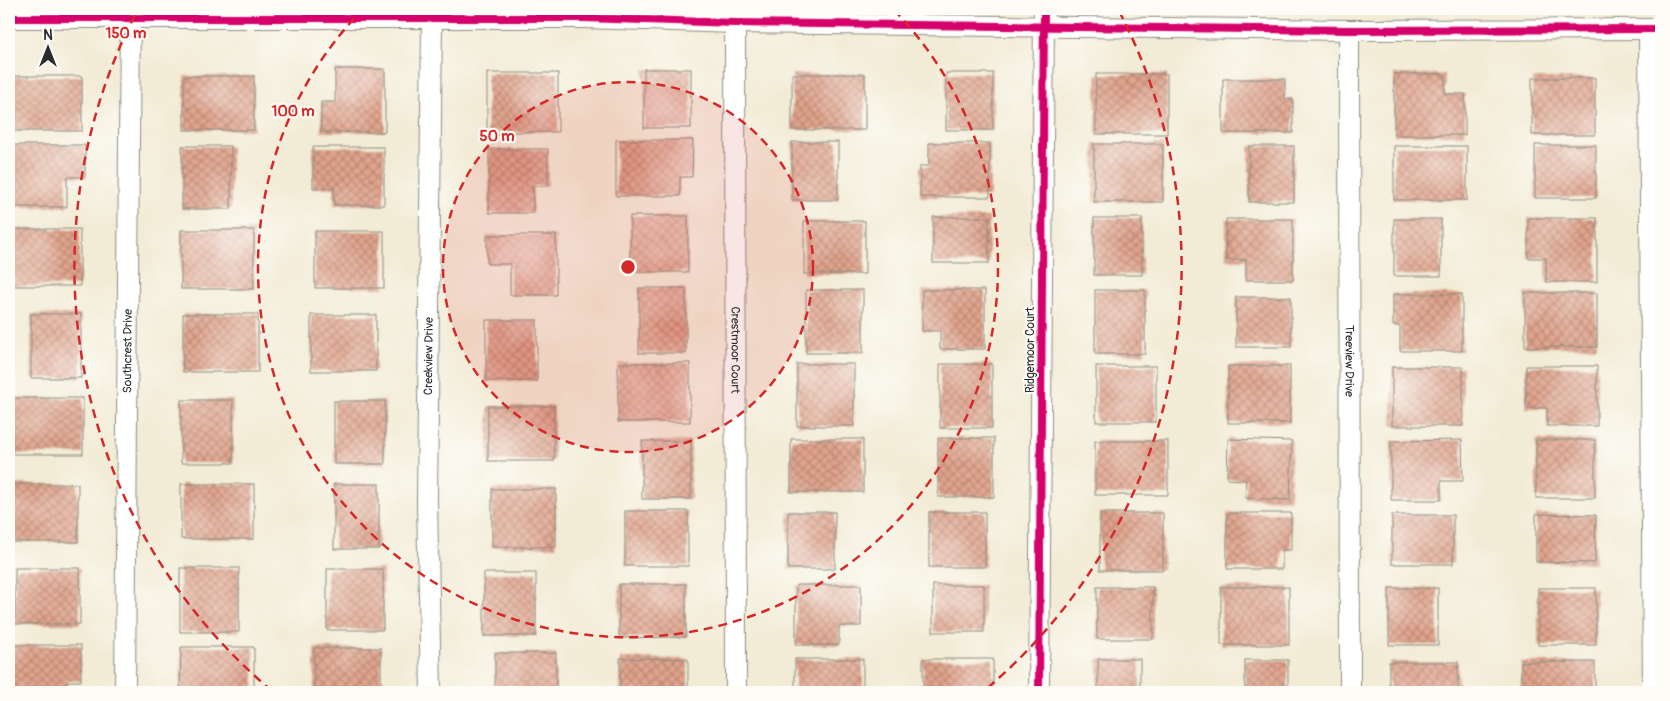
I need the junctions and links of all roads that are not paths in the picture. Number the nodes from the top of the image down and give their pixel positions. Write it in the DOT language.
graph roads {
  1 [pos="129,14"];
  2 [pos="735,16"];
  3 [pos="9,18"];
  4 [pos="1044,18"];
  5 [pos="432,19"];
  6 [pos="1655,28"];
  7 [pos="1349,30"];
  8 [pos="125,692"];
  9 [pos="430,692"];
  10 [pos="736,692"];
  11 [pos="1039,692"];
  12 [pos="1350,692"];
  13 [pos="1653,692"];
  1 -- 3 [label="street"];
  1 -- 5 [label="street"];
  1 -- 8 [label="street, Southcrest Drive"];
  2 -- 4 [label="street"];
  2 -- 5 [label="street"];
  2 -- 10 [label="street, Crestmoor Court"];
  4 -- 7 [label="street"];
  4 -- 11 [label="street, Ridgemoor Court"];
  5 -- 9 [label="street, Creekview Drive"];
  6 -- 7 [label="street"];
  6 -- 13 [label="street"];
  7 -- 12 [label="street, Treeview Drive"];
}
